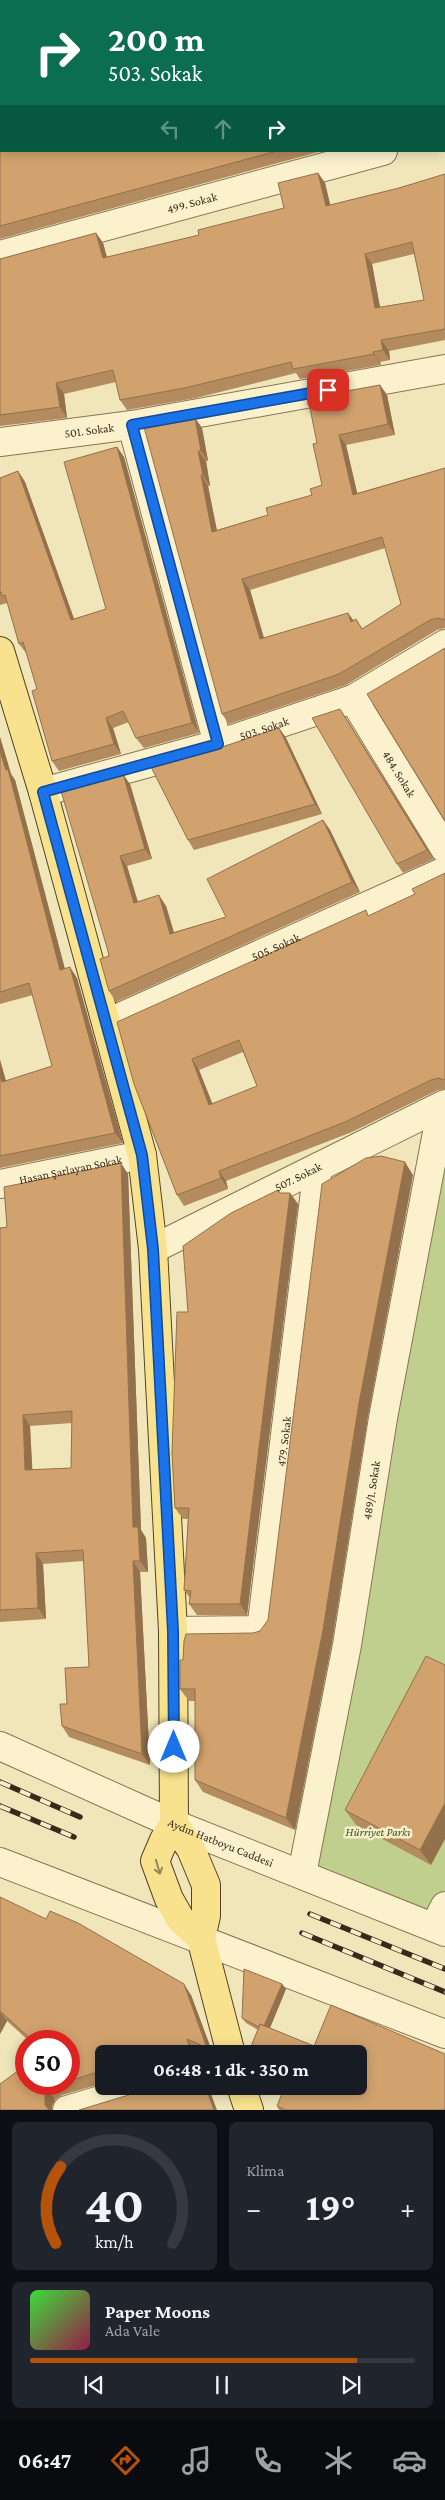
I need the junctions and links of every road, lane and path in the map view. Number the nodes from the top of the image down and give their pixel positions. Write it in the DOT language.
graph roads {
  1 [pos="379,152"];
  2 [pos="0,255"];
  3 [pos="445,369"];
  4 [pos="132,425"];
  5 [pos="0,442"];
  6 [pos="445,644"];
  7 [pos="0,650"];
  8 [pos="353,699"];
  9 [pos="218,744"];
  10 [pos="43,792"];
  11 [pos="445,849"];
  12 [pos="445,871"];
  13 [pos="107,1023"];
  14 [pos="443,1105"];
  15 [pos="142,1155"];
  16 [pos="318,1167"];
  17 [pos="0,1184"];
  18 [pos="153,1249"];
  19 [pos="173,1631"];
  20 [pos="0,1746"];
  21 [pos="174,1824"];
  22 [pos="0,1862"];
  23 [pos="302,1874"];
  24 [pos="441,1922"];
  25 [pos="201,1938"];
  26 [pos="445,2034"];
  27 [pos="229,2045"];
  28 [pos="118,2095"];
  29 [pos="244,2095"];
  30 [pos="67,2110"];
  31 [pos="249,2110"];
  1 -- 2 [label="street, 499. Sokak"];
  3 -- 4 [label="street, 501. Sokak"];
  4 -- 5 [label="street, 501. Sokak"];
  4 -- 9 [label="street"];
  6 -- 8 [label="street, 503. Sokak"];
  7 -- 10 [label="main road"];
  8 -- 9 [label="street, 503. Sokak"];
  8 -- 11 [label="street, 484. Sokak"];
  9 -- 10 [label="street, 503. Sokak"];
  10 -- 13 [label="main road"];
  12 -- 13 [label="street, 505. Sokak"];
  13 -- 15 [label="main road"];
  14 -- 16 [label="street, 507. Sokak"];
  14 -- 23 [label="street, 489/1. Sokak"];
  15 -- 17 [label="street, Hasan Şarlayan Sokak"];
  15 -- 18 [label="main road"];
  16 -- 18 [label="street, 507. Sokak"];
  16 -- 19 [label="street, 479. Sokak"];
  18 -- 19 [label="main road"];
  19 -- 21 [label="main road"];
  20 -- 21 [label="street, Aydın Hatboyu Caddesi"];
  21 -- 23 [label="street, Aydın Hatboyu Caddesi"];
  21 -- 25 [label="main road"];
  21 -- 25 [label="main road, one-way"];
  22 -- 25 [label="street"];
  23 -- 24 [label="street, Aydın Hatboyu Caddesi"];
  25 -- 26 [label="street"];
  25 -- 27 [label="main road"];
  28 -- 30 [label="street"];
  29 -- 31 [label="main road"];
}
